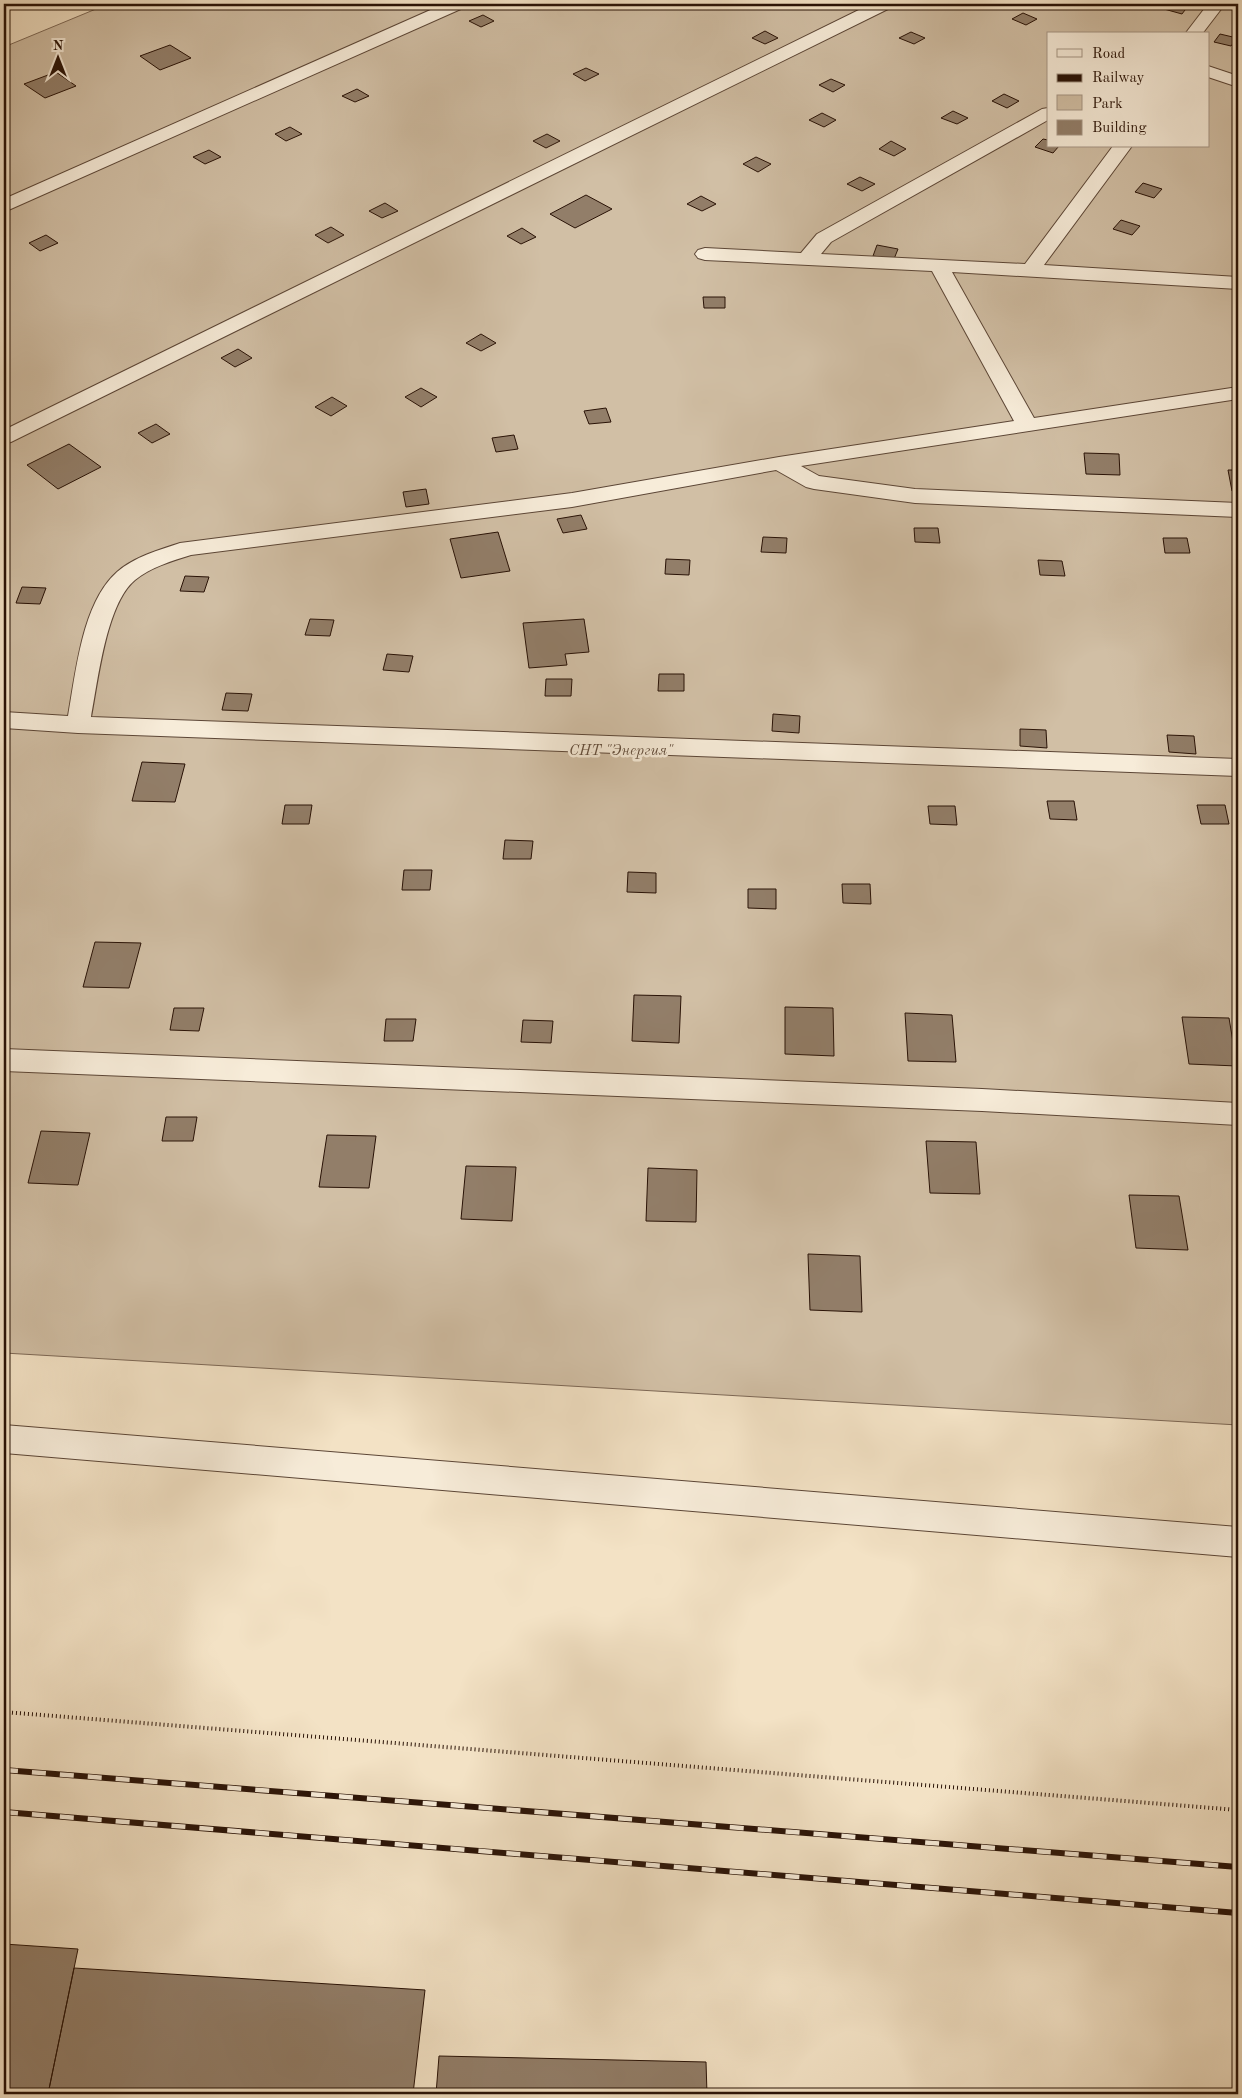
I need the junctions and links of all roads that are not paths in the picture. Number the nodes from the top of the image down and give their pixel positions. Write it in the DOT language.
graph roads {
  1 [pos="457,4"];
  2 [pos="884,4"];
  3 [pos="1217,4"];
  4 [pos="1195,32"];
  5 [pos="1210,72"];
  6 [pos="1238,82"];
  7 [pos="1047,114"];
  8 [pos="1122,148"];
  9 [pos="4,206"];
  10 [pos="705,254"];
  11 [pos="807,258"];
  12 [pos="940,265"];
  13 [pos="1030,271"];
  14 [pos="1238,283"];
  15 [pos="1238,393"];
  16 [pos="1026,425"];
  17 [pos="4,438"];
  18 [pos="779,463"];
  19 [pos="1238,510"];
  20 [pos="4,720"];
  21 [pos="78,725"];
  22 [pos="1238,768"];
  23 [pos="4,1060"];
  24 [pos="1238,1114"];
  25 [pos="4,1439"];
  26 [pos="1238,1542"];
  1 -- 9 [label="lane"];
  2 -- 17 [label="lane"];
  3 -- 4 [label="lane"];
  5 -- 6 [label="lane"];
  7 -- 11 [label="lane"];
  8 -- 13 [label="lane"];
  10 -- 11 [label="lane"];
  11 -- 12 [label="lane"];
  12 -- 13 [label="lane"];
  12 -- 16 [label="lane"];
  13 -- 14 [label="lane"];
  15 -- 16 [label="lane"];
  16 -- 18 [label="lane"];
  18 -- 19 [label="lane"];
  18 -- 21 [label="lane"];
  20 -- 21 [label="lane"];
  21 -- 22 [label="lane"];
  23 -- 24 [label="lane"];
  25 -- 26 [label="lane"];
}
